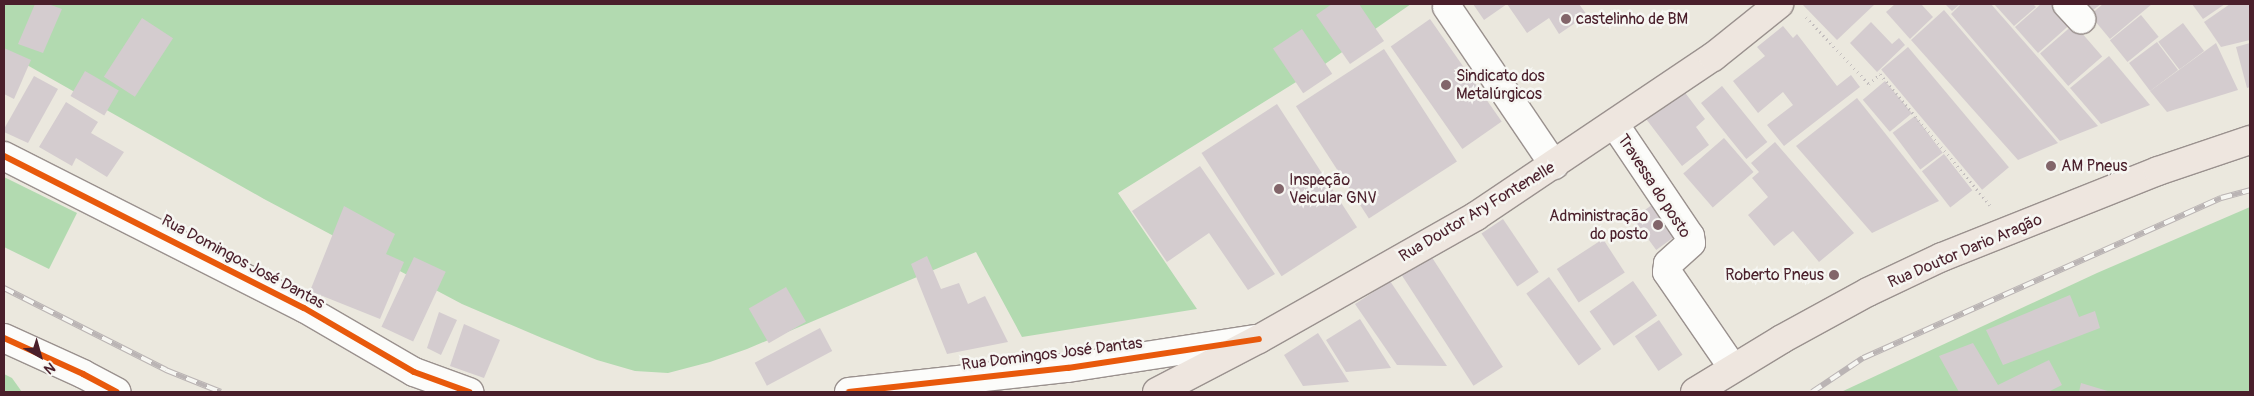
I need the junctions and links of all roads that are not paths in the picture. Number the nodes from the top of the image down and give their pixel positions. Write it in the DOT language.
graph roads {
  1 [pos="1447,7"];
  2 [pos="1790,7"];
  3 [pos="1615,125"];
  4 [pos="2250,140"];
  5 [pos="4,156"];
  6 [pos="1554,165"];
  7 [pos="4,338"];
  8 [pos="1259,339"];
  9 [pos="1733,368"];
  10 [pos="117,392"];
  11 [pos="469,392"];
  12 [pos="849,392"];
  13 [pos="1157,392"];
  14 [pos="1695,392"];
  1 -- 6 [label="street"];
  2 -- 3 [label="main road, Rua Doutor Ary Fontenelle"];
  3 -- 6 [label="main road, Rua Doutor Ary Fontenelle"];
  3 -- 9 [label="street, Travessa do posto"];
  4 -- 9 [label="main road, Rua Doutor Dario Aragão"];
  5 -- 11 [label="street, Rua Domingos José Dantas"];
  6 -- 8 [label="main road, Rua Doutor Ary Fontenelle"];
  7 -- 10 [label="street"];
  8 -- 12 [label="street, Rua Domingos José Dantas"];
  8 -- 13 [label="main road, Rua Doutor Ary Fontenelle"];
  9 -- 14 [label="main road, Rua Doutor Dario Aragão"];
}
